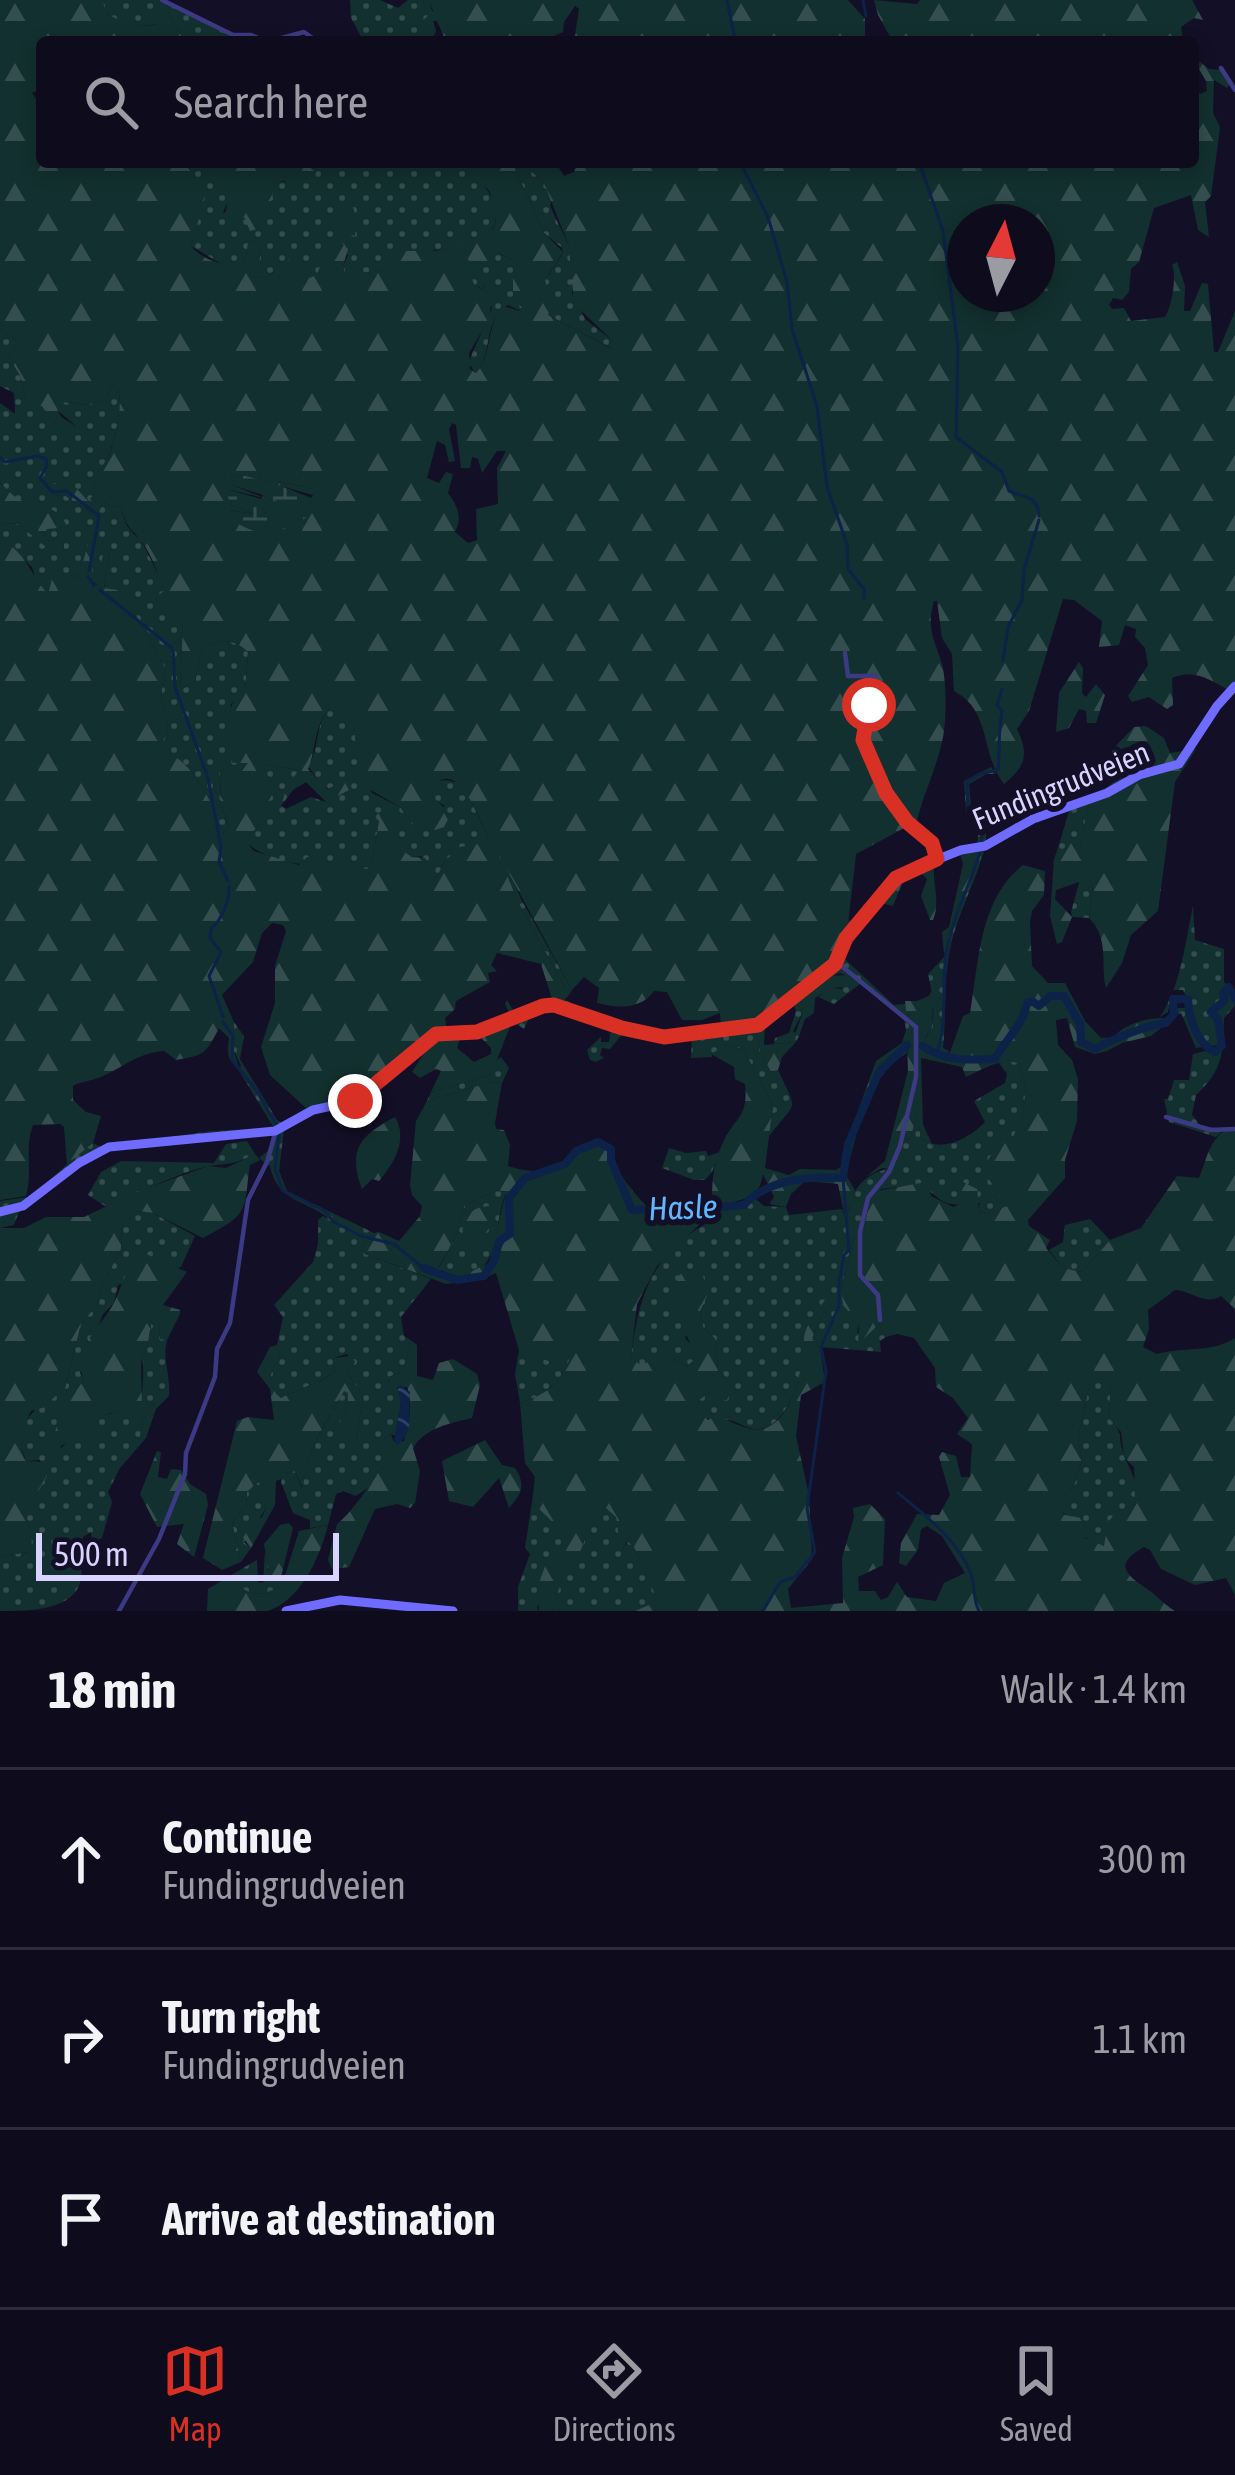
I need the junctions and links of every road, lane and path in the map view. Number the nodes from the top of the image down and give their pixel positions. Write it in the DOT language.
graph roads {
  1 [pos="162,0"];
  2 [pos="255,36"];
  3 [pos="1221,68"];
  4 [pos="1235,90"];
  5 [pos="845,653"];
  6 [pos="1235,686"];
  7 [pos="937,859"];
  8 [pos="836,962"];
  9 [pos="1166,1117"];
  10 [pos="1235,1129"];
  11 [pos="275,1131"];
  12 [pos="0,1212"];
  13 [pos="880,1320"];
  14 [pos="119,1611"];
  15 [pos="286,1611"];
  16 [pos="453,1611"];
  1 -- 2 [label="street"];
  3 -- 4 [label="street"];
  5 -- 7 [label="street"];
  6 -- 7 [label="street, Fundingrudveien"];
  7 -- 8 [label="street, Fundingrudveien"];
  8 -- 11 [label="street, Fundingrudveien"];
  8 -- 13 [label="street"];
  9 -- 10 [label="street"];
  11 -- 12 [label="street, Fundingrudveien"];
  11 -- 14 [label="street"];
  15 -- 16 [label="street"];
}
